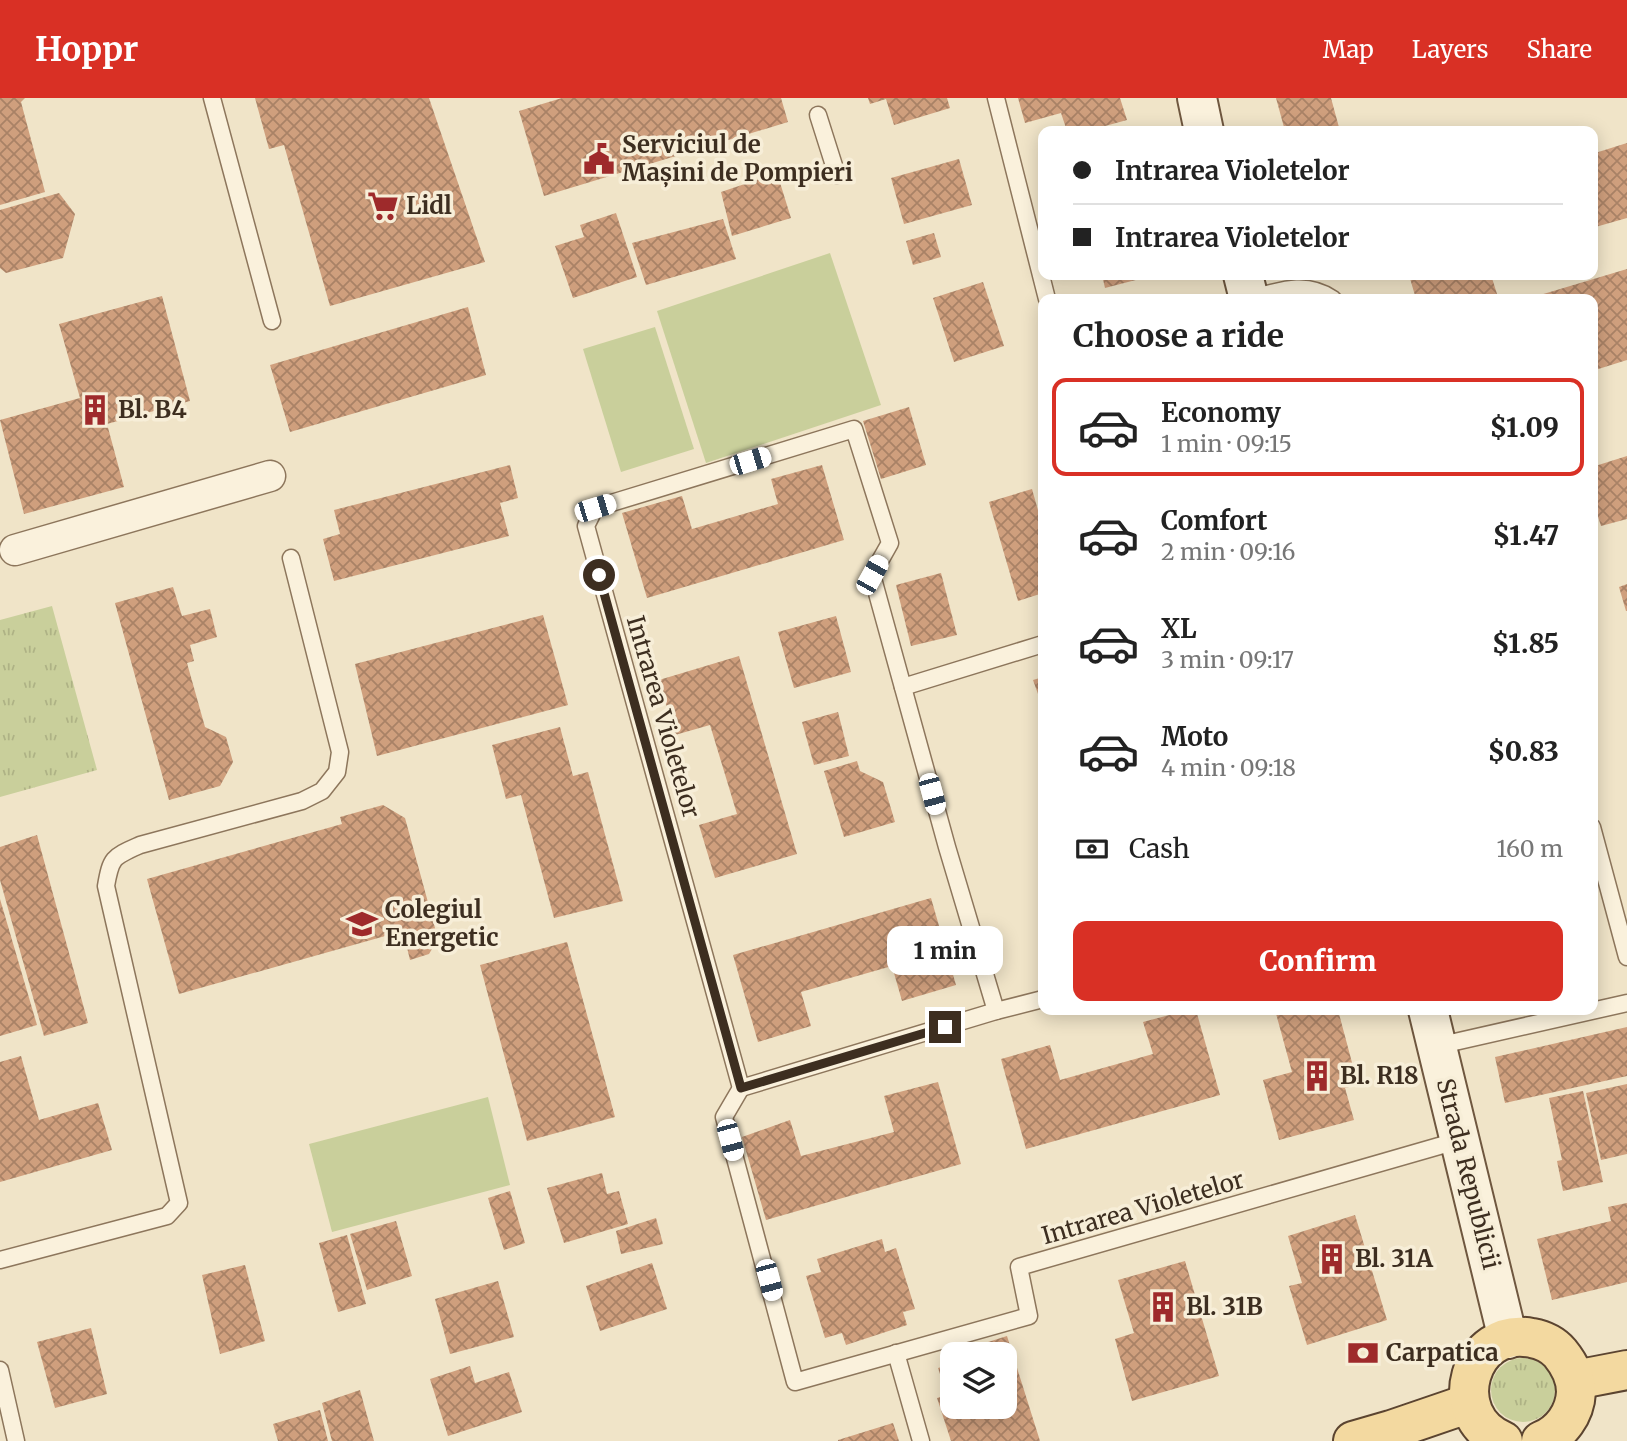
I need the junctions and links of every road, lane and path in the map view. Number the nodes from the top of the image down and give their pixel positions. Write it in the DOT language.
graph roads {
  1 [pos="212,98"];
  2 [pos="996,98"];
  3 [pos="1196,98"];
  4 [pos="818,115"];
  5 [pos="1203,126"];
  6 [pos="837,175"];
  7 [pos="1038,264"];
  8 [pos="1266,294"];
  9 [pos="1326,294"];
  10 [pos="272,321"];
  11 [pos="270,476"];
  12 [pos="15,550"];
  13 [pos="291,558"];
  14 [pos="1038,646"];
  15 [pos="903,687"];
  16 [pos="1598,849"];
  17 [pos="1627,957"];
  18 [pos="1038,1000"];
  19 [pos="1627,1003"];
  20 [pos="1598,1010"];
  21 [pos="996,1012"];
  22 [pos="1429,1015"];
  23 [pos="1574,1015"];
  24 [pos="1437,1046"];
  25 [pos="741,1088"];
  26 [pos="1460,1140"];
  27 [pos="0,1260"];
  28 [pos="1508,1339"];
  29 [pos="896,1353"];
  30 [pos="0,1370"];
  31 [pos="1627,1370"];
  32 [pos="1575,1380"];
  33 [pos="1470,1403"];
  34 [pos="16,1441"];
  35 [pos="921,1441"];
  36 [pos="1353,1441"];
  37 [pos="1503,1441"];
  38 [pos="1543,1441"];
  1 -- 10 [label="lane"];
  2 -- 7 [label="lane"];
  3 -- 5 [label="main road"];
  4 -- 6 [label="lane"];
  8 -- 9 [label="lane"];
  11 -- 12 [label="street"];
  13 -- 27 [label="lane"];
  14 -- 15 [label="lane"];
  15 -- 21 [label="lane, Intrarea Violetelor"];
  15 -- 25 [label="lane, Intrarea Violetelor"];
  16 -- 17 [label="lane"];
  18 -- 21 [label="lane"];
  19 -- 20 [label="lane"];
  21 -- 25 [label="lane"];
  22 -- 24 [label="main road, Strada Republicii"];
  23 -- 24 [label="lane"];
  24 -- 26 [label="main road, Strada Republicii"];
  25 -- 29 [label="lane"];
  26 -- 28 [label="main road, Strada Republicii"];
  26 -- 29 [label="lane, Intrarea Violetelor"];
  28 -- 32 [label="main road"];
  28 -- 33 [label="main road"];
  29 -- 35 [label="lane"];
  30 -- 34 [label="lane"];
  31 -- 32 [label="main road"];
  32 -- 38 [label="main road"];
  33 -- 36 [label="main road"];
  33 -- 37 [label="main road"];
}
